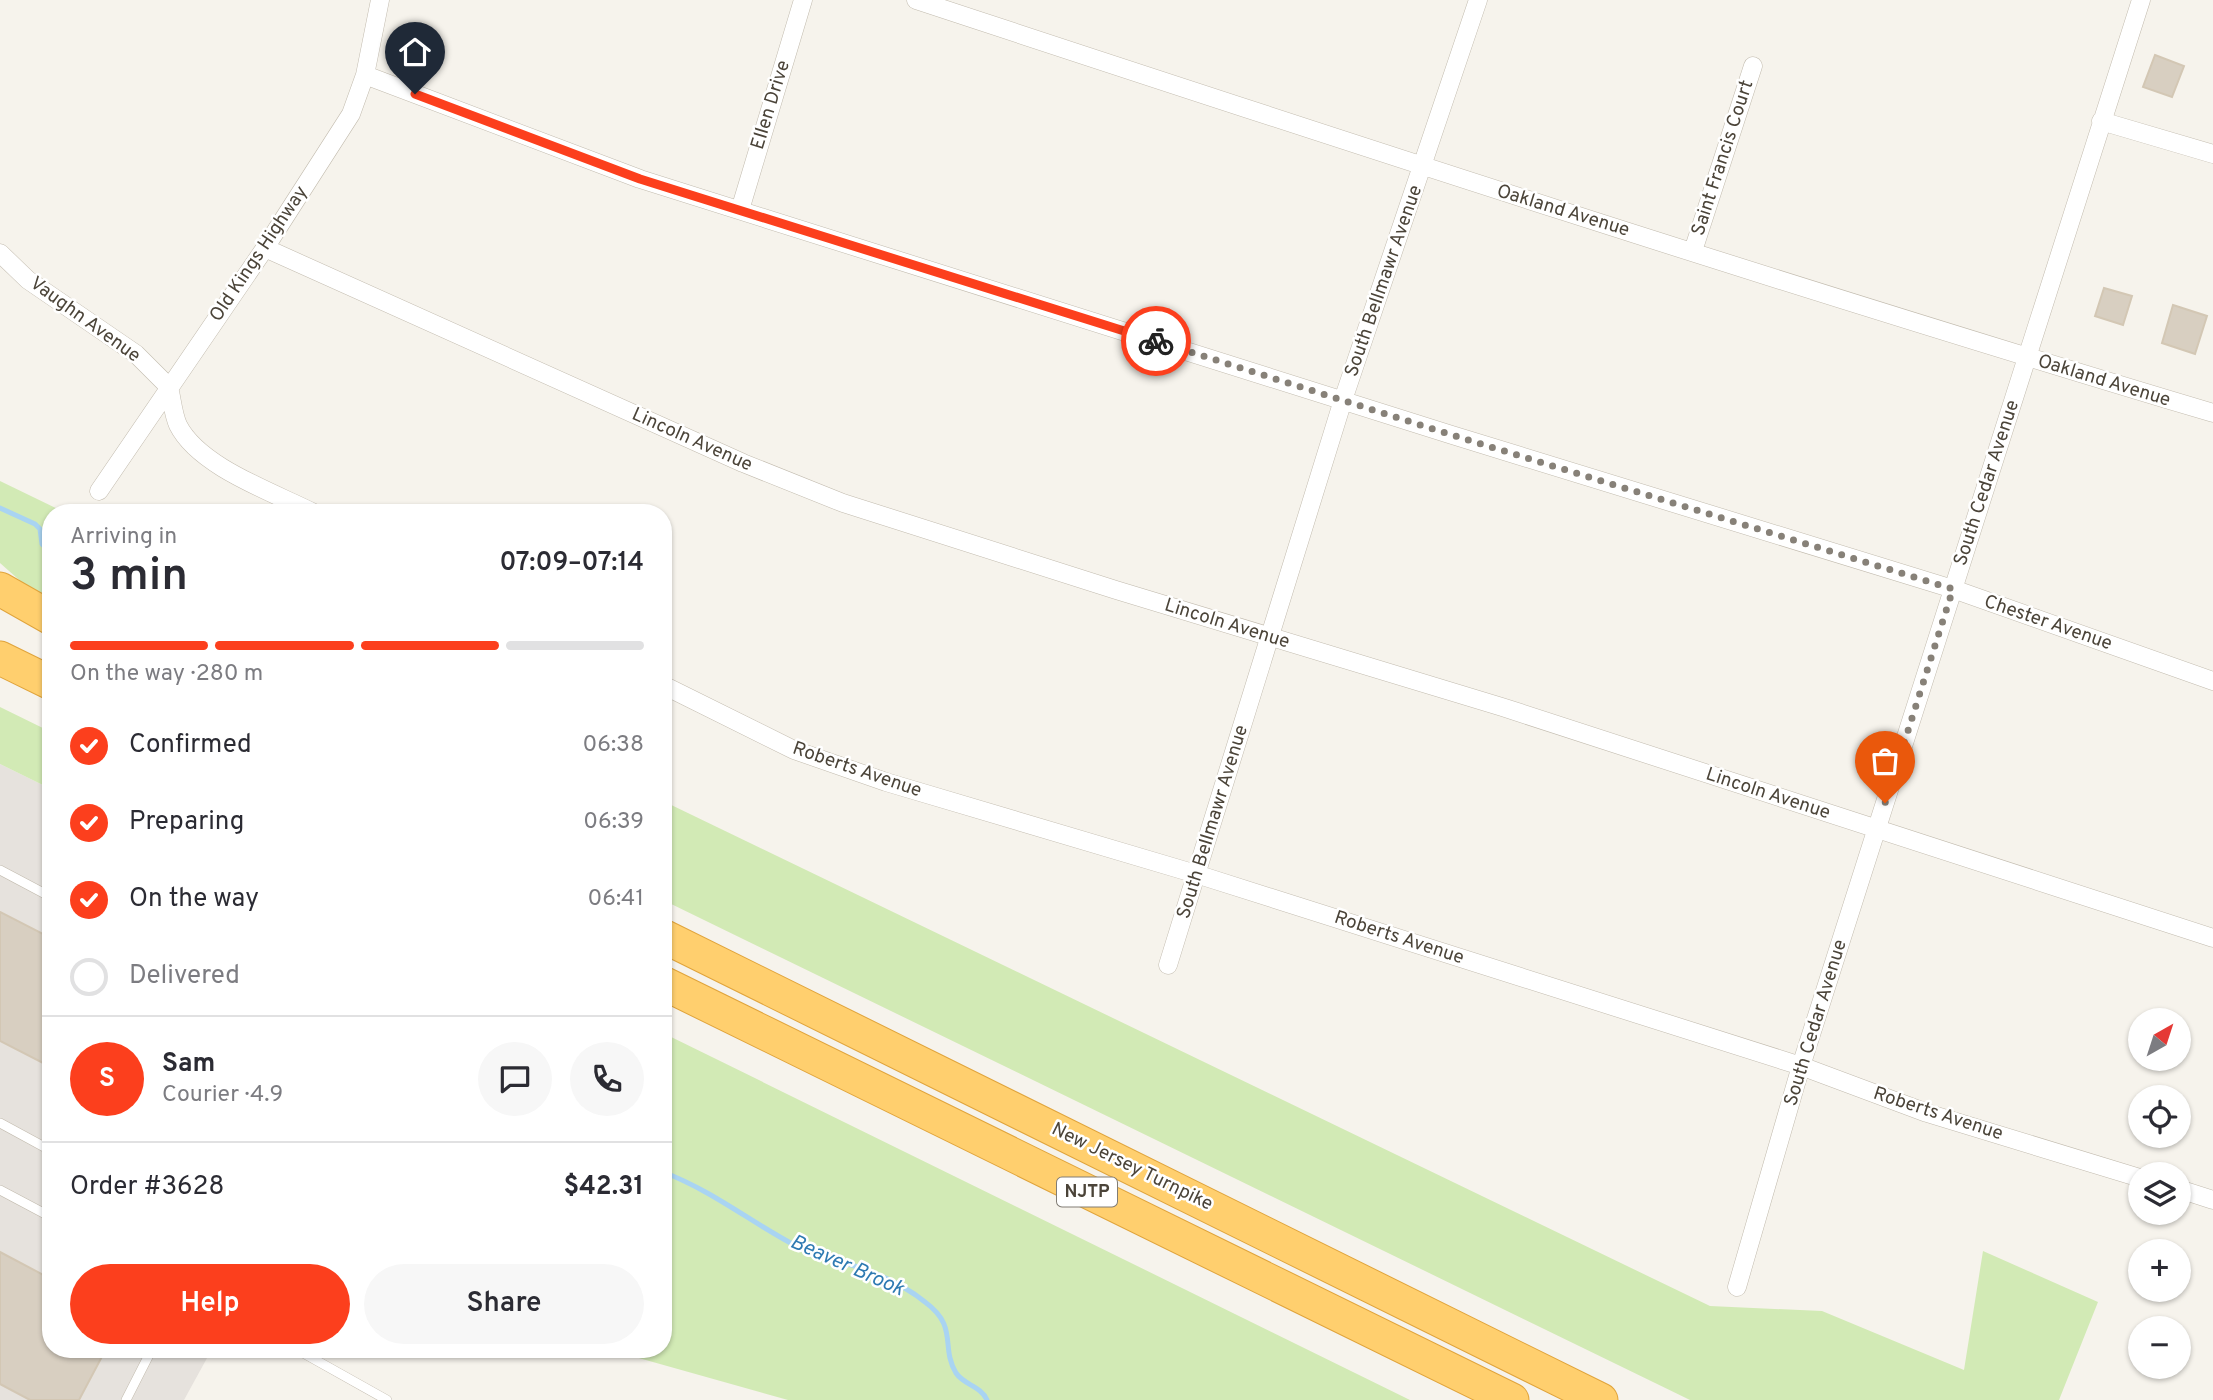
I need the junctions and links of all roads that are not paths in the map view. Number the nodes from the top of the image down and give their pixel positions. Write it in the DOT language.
graph roads {
  1 [pos="380,0"];
  2 [pos="803,0"];
  3 [pos="916,0"];
  4 [pos="1478,0"];
  5 [pos="2141,0"];
  6 [pos="1753,66"];
  7 [pos="365,75"];
  8 [pos="2101,121"];
  9 [pos="2213,154"];
  10 [pos="1423,167"];
  11 [pos="740,210"];
  12 [pos="265,248"];
  13 [pos="1693,251"];
  14 [pos="0,253"];
  15 [pos="2026,358"];
  16 [pos="169,387"];
  17 [pos="1343,400"];
  18 [pos="2213,413"];
  19 [pos="99,491"];
  20 [pos="296,504"];
  21 [pos="0,589"];
  22 [pos="1953,589"];
  23 [pos="0,611"];
  24 [pos="42,613"];
  25 [pos="42,632"];
  26 [pos="1270,636"];
  27 [pos="0,658"];
  28 [pos="0,665"];
  29 [pos="42,679"];
  30 [pos="42,681"];
  31 [pos="2213,681"];
  32 [pos="672,689"];
  33 [pos="1877,829"];
  34 [pos="0,870"];
  35 [pos="1196,874"];
  36 [pos="42,892"];
  37 [pos="2213,938"];
  38 [pos="672,940"];
  39 [pos="1168,965"];
  40 [pos="672,988"];
  41 [pos="1801,1066"];
  42 [pos="0,1124"];
  43 [pos="42,1143"];
  44 [pos="2128,1174"];
  45 [pos="0,1190"];
  46 [pos="2191,1193"];
  47 [pos="2213,1200"];
  48 [pos="42,1212"];
  49 [pos="1737,1287"];
  50 [pos="147,1358"];
  51 [pos="312,1358"];
  52 [pos="126,1400"];
  53 [pos="387,1400"];
  54 [pos="1512,1400"];
  55 [pos="1601,1400"];
  1 -- 7 [label="street, Old Kings Highway"];
  2 -- 11 [label="street, Ellen Drive"];
  3 -- 10 [label="street, Oakland Avenue"];
  4 -- 10 [label="street, South Bellmawr Avenue"];
  5 -- 8 [label="street, South Cedar Avenue"];
  6 -- 13 [label="street, Saint Francis Court"];
  7 -- 11 [label="street, Chester Avenue"];
  7 -- 12 [label="street, Old Kings Highway"];
  8 -- 9 [label="street"];
  8 -- 15 [label="street, South Cedar Avenue"];
  10 -- 13 [label="street, Oakland Avenue"];
  10 -- 17 [label="street, South Bellmawr Avenue"];
  11 -- 17 [label="street, Chester Avenue"];
  12 -- 16 [label="street, Old Kings Highway"];
  12 -- 26 [label="street, Lincoln Avenue"];
  13 -- 15 [label="street, Oakland Avenue"];
  14 -- 16 [label="street, Vaughn Avenue"];
  15 -- 18 [label="street, Oakland Avenue"];
  15 -- 22 [label="street, South Cedar Avenue"];
  16 -- 19 [label="street, Old Kings Highway"];
  16 -- 20 [label="street"];
  17 -- 22 [label="street, Chester Avenue"];
  17 -- 26 [label="street, South Bellmawr Avenue"];
  21 -- 24 [label="highway"];
  22 -- 31 [label="street, Chester Avenue"];
  22 -- 33 [label="street, South Cedar Avenue"];
  23 -- 25 [label="highway"];
  26 -- 33 [label="street, Lincoln Avenue"];
  26 -- 35 [label="street, South Bellmawr Avenue"];
  27 -- 29 [label="highway"];
  28 -- 30 [label="highway"];
  32 -- 35 [label="street, Roberts Avenue"];
  33 -- 37 [label="street, Lincoln Avenue"];
  33 -- 41 [label="street, South Cedar Avenue"];
  34 -- 36 [label="lane"];
  35 -- 39 [label="street, South Bellmawr Avenue"];
  35 -- 41 [label="street, Roberts Avenue"];
  38 -- 55 [label="highway, New Jersey Turnpike / NJTP"];
  40 -- 54 [label="highway, NJTP"];
  41 -- 44 [label="street, Roberts Avenue"];
  41 -- 49 [label="street, South Cedar Avenue"];
  42 -- 43 [label="lane"];
  45 -- 48 [label="lane"];
  46 -- 47 [label="street"];
  50 -- 52 [label="lane"];
  51 -- 53 [label="lane"];
}
